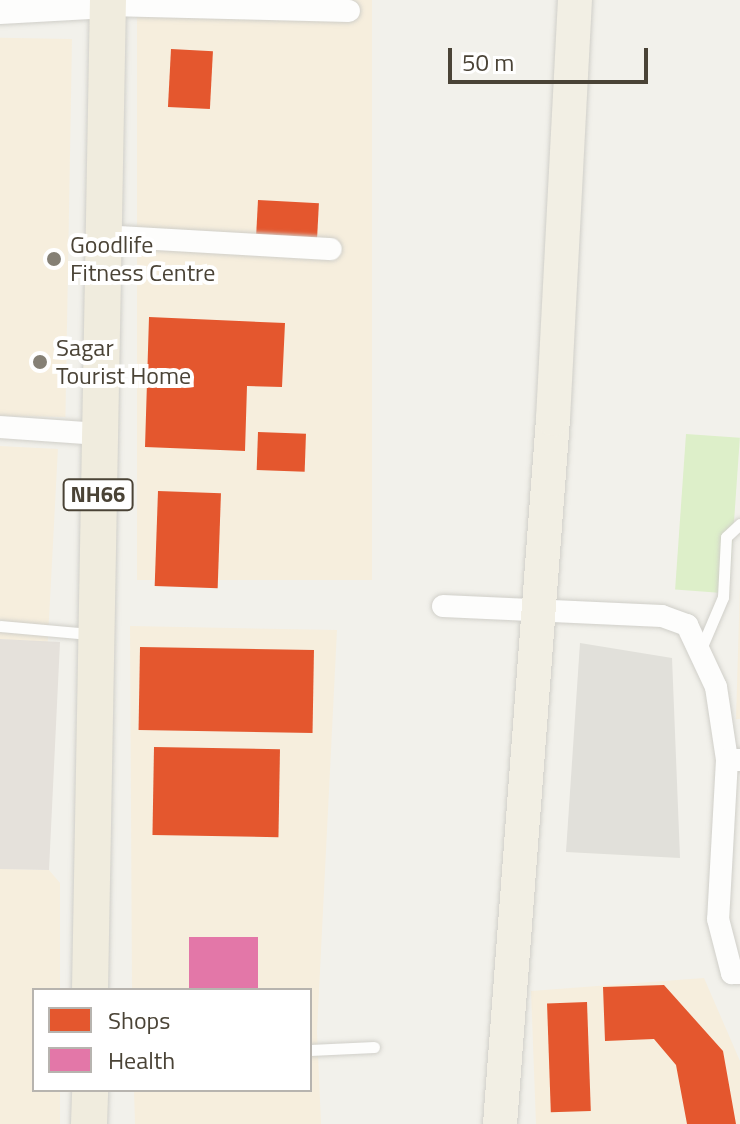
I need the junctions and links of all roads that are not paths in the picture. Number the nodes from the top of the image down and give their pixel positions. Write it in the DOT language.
graph roads {
  1 [pos="575,0"];
  2 [pos="108,2"];
  3 [pos="0,11"];
  4 [pos="349,11"];
  5 [pos="103,236"];
  6 [pos="331,249"];
  7 [pos="0,427"];
  8 [pos="99,434"];
  9 [pos="740,524"];
  10 [pos="443,606"];
  11 [pos="536,607"];
  12 [pos="0,626"];
  13 [pos="95,634"];
  14 [pos="699,651"];
  15 [pos="733,760"];
  16 [pos="737,980"];
  17 [pos="90,988"];
  18 [pos="374,1047"];
  19 [pos="312,1050"];
  20 [pos="90,1092"];
  21 [pos="89,1124"];
  22 [pos="500,1124"];
  1 -- 11 [label="main road"];
  2 -- 3 [label="street"];
  2 -- 4 [label="street"];
  2 -- 5 [label="highway, NH66"];
  5 -- 6 [label="street"];
  5 -- 8 [label="highway, NH66"];
  7 -- 8 [label="street"];
  8 -- 13 [label="highway, NH66"];
  9 -- 14 [label="lane"];
  10 -- 11 [label="street"];
  11 -- 14 [label="street"];
  11 -- 22 [label="main road"];
  12 -- 13 [label="lane"];
  13 -- 17 [label="highway, NH66"];
  14 -- 15 [label="street"];
  15 -- 16 [label="street"];
  18 -- 19 [label="lane"];
  20 -- 21 [label="highway"];
}
